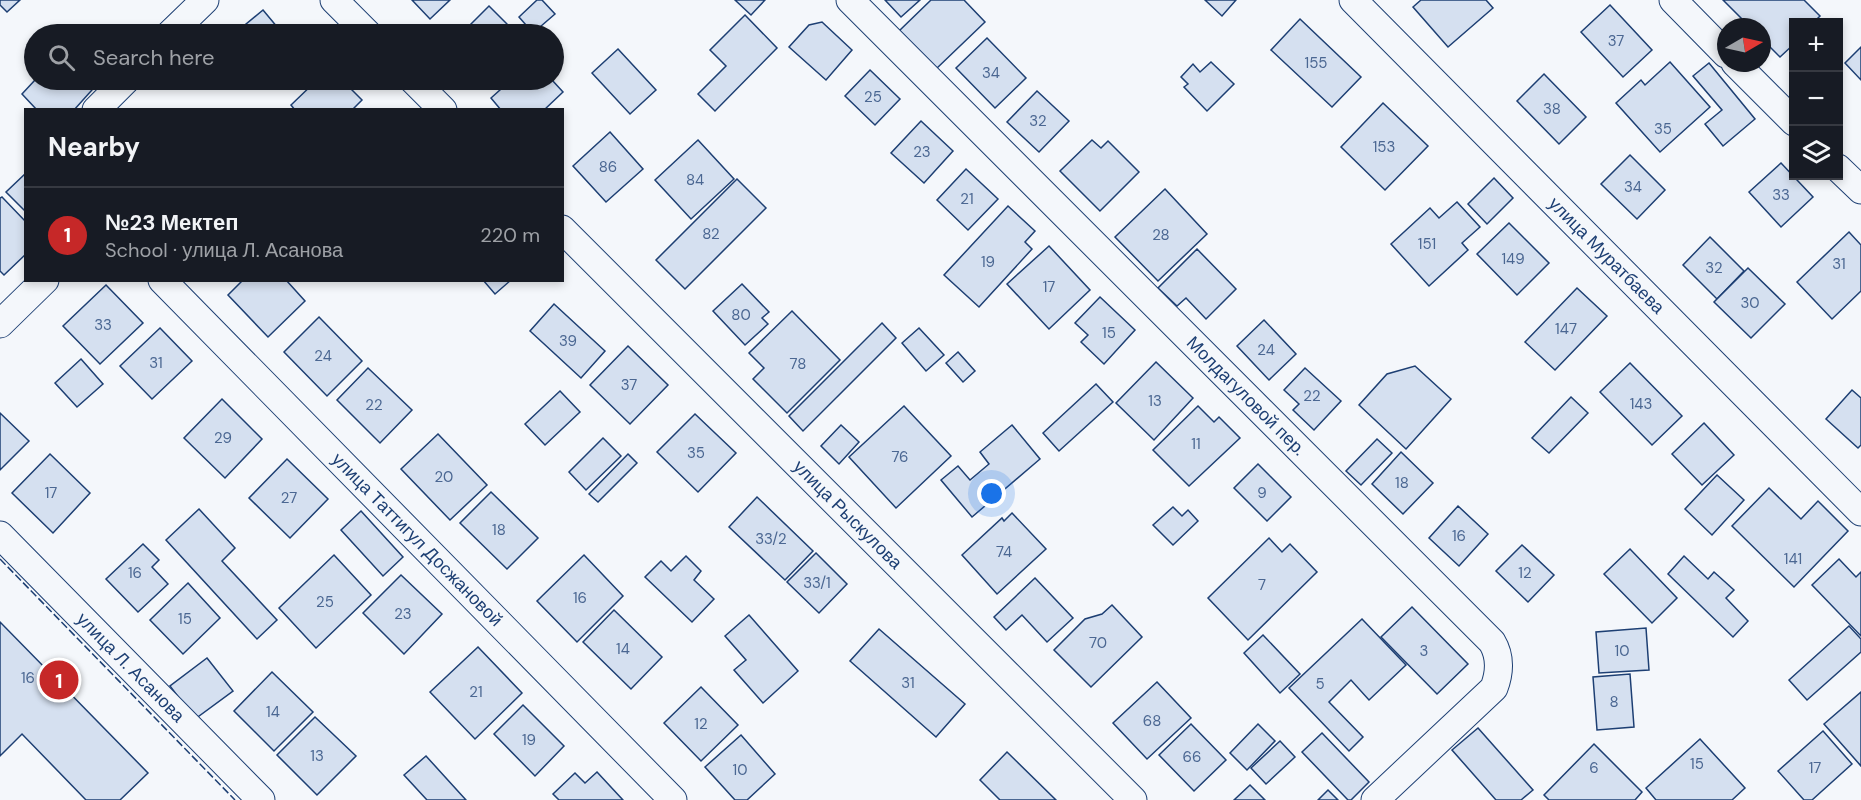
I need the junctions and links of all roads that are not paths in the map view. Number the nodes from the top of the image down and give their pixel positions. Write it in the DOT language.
graph roads {
  1 [pos="205,0"];
  2 [pos="334,0"];
  3 [pos="850,0"];
  4 [pos="1353,0"];
  5 [pos="1672,0"];
  6 [pos="181,24"];
  7 [pos="358,24"];
  8 [pos="1717,45"];
  9 [pos="1744,72"];
  10 [pos="116,90"];
  11 [pos="423,90"];
  12 [pos="98,108"];
  13 [pos="441,108"];
  14 [pos="1789,117"];
  15 [pos="1843,172"];
  16 [pos="1861,190"];
  17 [pos="564,231"];
  18 [pos="43,282"];
  19 [pos="164,282"];
  20 [pos="0,324"];
  21 [pos="1861,512"];
  22 [pos="0,535"];
  23 [pos="261,800"];
  24 [pos="673,800"];
  25 [pos="1133,800"];
  26 [pos="1375,800"];
  1 -- 6 [label="street"];
  2 -- 7 [label="street"];
  3 -- 26 [label="street, Молдагуловой пер."];
  4 -- 21 [label="street, улица Муратбаева"];
  5 -- 8 [label="street"];
  9 -- 14 [label="street"];
  10 -- 12 [label="street"];
  11 -- 13 [label="street"];
  15 -- 16 [label="street"];
  17 -- 25 [label="street, улица Рыскулова"];
  18 -- 20 [label="street"];
  19 -- 24 [label="street, улица Таттигул Досжановой"];
  22 -- 23 [label="street, улица Л. Асанова"];
}
